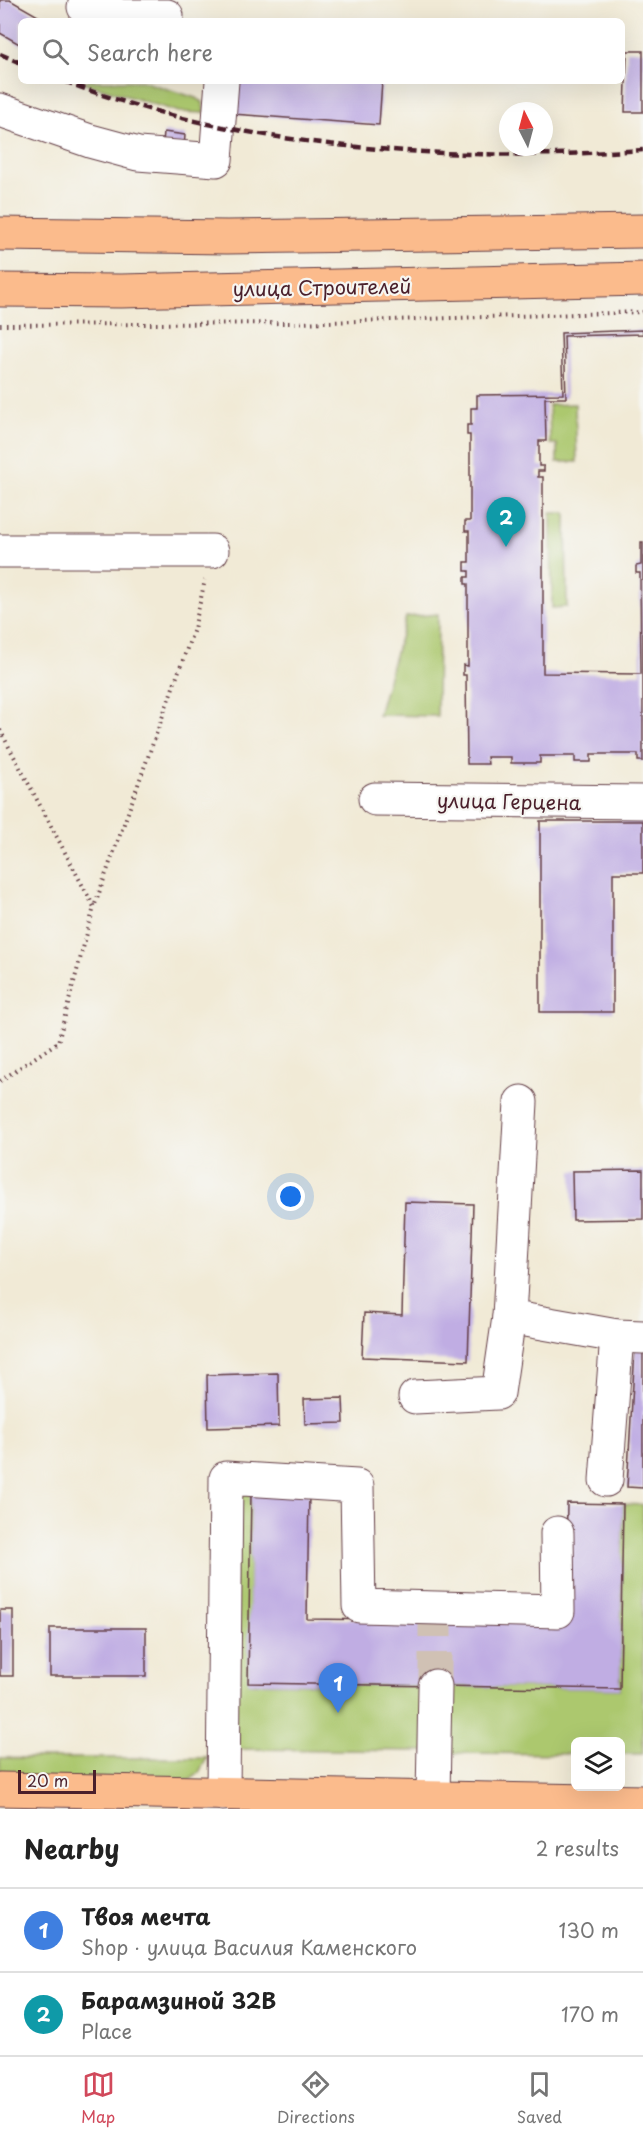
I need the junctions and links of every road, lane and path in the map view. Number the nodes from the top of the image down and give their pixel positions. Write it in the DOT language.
graph roads {
  1 [pos="87,9"];
  2 [pos="167,16"];
  3 [pos="216,84"];
  4 [pos="0,110"];
  5 [pos="643,231"];
  6 [pos="0,234"];
  7 [pos="643,279"];
  8 [pos="0,290"];
  9 [pos="643,312"];
  10 [pos="0,325"];
  11 [pos="0,551"];
  12 [pos="212,551"];
  13 [pos="0,730"];
  14 [pos="375,799"];
  15 [pos="643,802"];
  16 [pos="94,907"];
  17 [pos="0,1082"];
  18 [pos="521,1102"];
  19 [pos="508,1317"];
  20 [pos="630,1336"];
  21 [pos="415,1397"];
  22 [pos="606,1480"];
  23 [pos="557,1533"];
  24 [pos="435,1686"];
  25 [pos="0,1790"];
  26 [pos="224,1794"];
  27 [pos="433,1797"];
  28 [pos="103,1800"];
  29 [pos="643,1802"];
  30 [pos="503,1804"];
  1 -- 2 [label="street"];
  3 -- 4 [label="street"];
  5 -- 6 [label="main road"];
  7 -- 8 [label="main road, улица Строителей"];
  9 -- 10 [label="path"];
  11 -- 12 [label="street"];
  12 -- 16 [label="path"];
  13 -- 16 [label="path"];
  14 -- 15 [label="street, улица Герцена"];
  16 -- 17 [label="path"];
  18 -- 19 [label="street"];
  19 -- 20 [label="street"];
  19 -- 21 [label="street"];
  20 -- 22 [label="street"];
  23 -- 26 [label="street"];
  24 -- 27 [label="street"];
  25 -- 28 [label="main road"];
  26 -- 27 [label="main road"];
  26 -- 28 [label="main road"];
  27 -- 30 [label="main road"];
  29 -- 30 [label="main road"];
}
